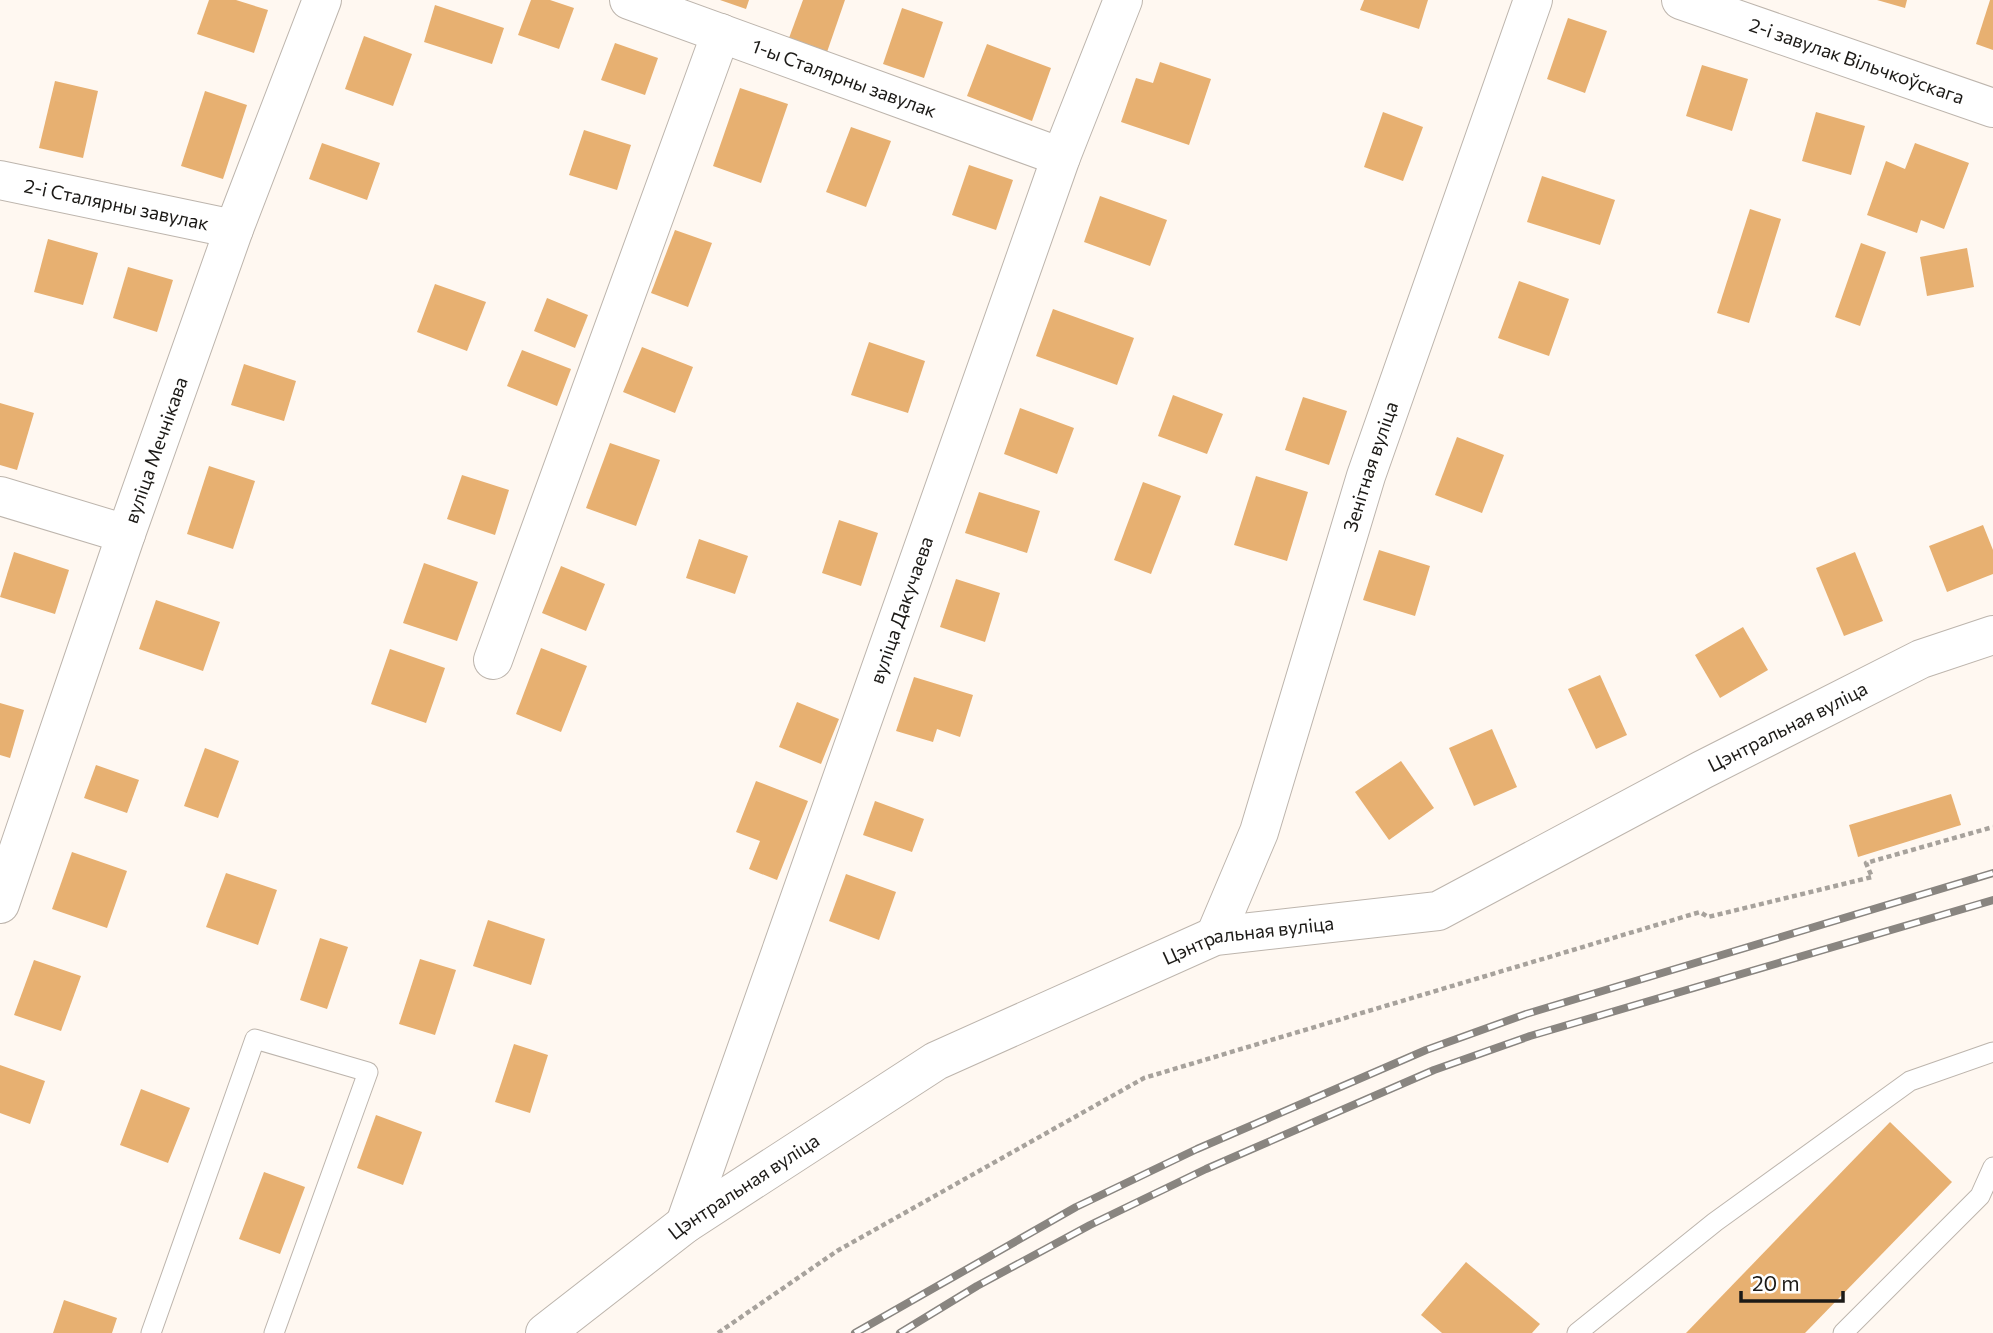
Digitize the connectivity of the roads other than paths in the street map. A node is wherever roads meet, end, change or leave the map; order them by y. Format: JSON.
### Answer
{"nodes":[{"id":1,"x":322,"y":0,"type":"edge"},
{"id":2,"x":629,"y":0,"type":"edge"},
{"id":3,"x":1123,"y":0,"type":"edge"},
{"id":4,"x":1533,"y":0,"type":"edge"},
{"id":5,"x":1681,"y":0,"type":"edge"},
{"id":6,"x":721,"y":33,"type":"junction"},
{"id":7,"x":1993,"y":108,"type":"edge"},
{"id":8,"x":1061,"y":157,"type":"junction"},
{"id":9,"x":0,"y":180,"type":"edge"},
{"id":10,"x":234,"y":229,"type":"junction"},
{"id":11,"x":0,"y":496,"type":"edge"},
{"id":12,"x":126,"y":534,"type":"junction"},
{"id":13,"x":1993,"y":635,"type":"edge"},
{"id":14,"x":493,"y":660,"type":"dead end"},
{"id":15,"x":0,"y":904,"type":"edge"},
{"id":16,"x":1215,"y":936,"type":"junction"},
{"id":17,"x":1993,"y":1052,"type":"edge"},
{"id":18,"x":1993,"y":1167,"type":"edge"},
{"id":19,"x":685,"y":1224,"type":"junction"},
{"id":20,"x":151,"y":1333,"type":"edge"},
{"id":21,"x":274,"y":1333,"type":"edge"},
{"id":22,"x":545,"y":1333,"type":"edge"},
{"id":23,"x":1577,"y":1333,"type":"edge"},
{"id":24,"x":1843,"y":1333,"type":"edge"}],
"edges":[{"from":1,"to":10,"type":"street","name":"вуліца Мечнікава"},
{"from":2,"to":6,"type":"street","name":"1-ы Сталярны завулак"},
{"from":3,"to":8,"type":"street","name":"вуліца Дакучаева"},
{"from":4,"to":16,"type":"street","name":"Зенітная вуліца"},
{"from":5,"to":7,"type":"street","name":"2-і завулак Вільчкоўскага"},
{"from":6,"to":8,"type":"street","name":"1-ы Сталярны завулак"},
{"from":6,"to":14,"type":"street"},
{"from":8,"to":19,"type":"street","name":"вуліца Дакучаева"},
{"from":9,"to":10,"type":"street","name":"2-і Сталярны завулак"},
{"from":10,"to":12,"type":"street","name":"вуліца Мечнікава"},
{"from":11,"to":12,"type":"street"},
{"from":12,"to":15,"type":"street","name":"вуліца Мечнікава"},
{"from":13,"to":16,"type":"street","name":"Цэнтральная вуліца"},
{"from":16,"to":19,"type":"street","name":"Цэнтральная вуліца"},
{"from":17,"to":23,"type":"lane"},
{"from":18,"to":24,"type":"lane"},
{"from":19,"to":22,"type":"street","name":"Цэнтральная вуліца"},
{"from":20,"to":21,"type":"lane"}]}
